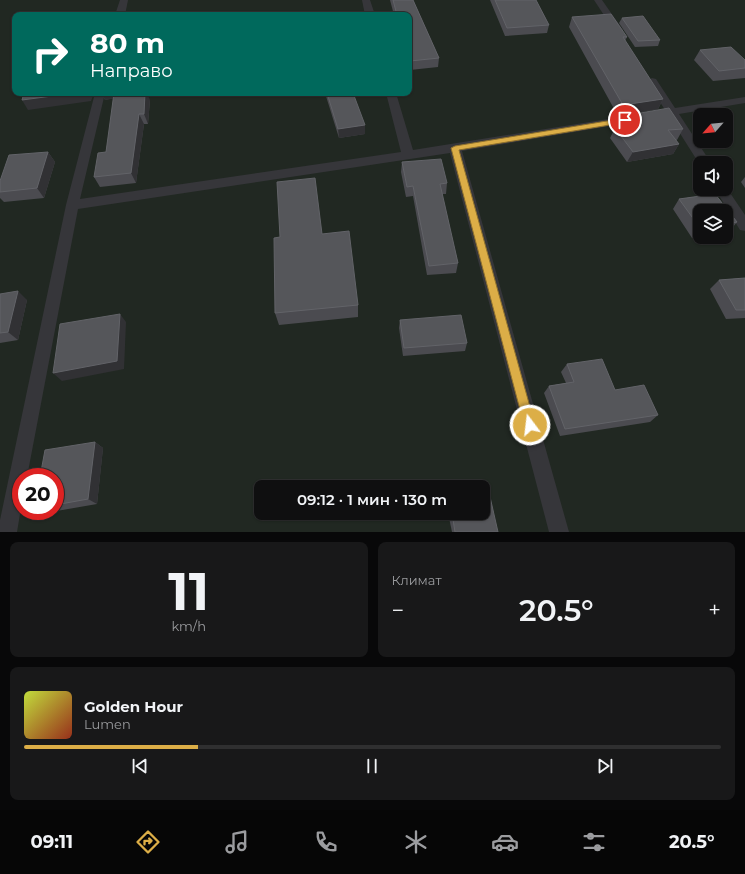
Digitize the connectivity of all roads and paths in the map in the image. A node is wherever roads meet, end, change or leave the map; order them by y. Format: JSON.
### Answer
{"nodes":[{"id":1,"x":124,"y":0,"type":"edge"},
{"id":2,"x":366,"y":0,"type":"edge"},
{"id":3,"x":598,"y":0,"type":"edge"},
{"id":4,"x":121,"y":12,"type":"edge"},
{"id":5,"x":369,"y":12,"type":"edge"},
{"id":6,"x":624,"y":40,"type":"edge"},
{"id":7,"x":646,"y":72,"type":"edge"},
{"id":8,"x":99,"y":96,"type":"edge"},
{"id":9,"x":392,"y":96,"type":"edge"},
{"id":10,"x":745,"y":100,"type":"edge"},
{"id":11,"x":672,"y":112,"type":"junction"},
{"id":12,"x":455,"y":148,"type":"junction"},
{"id":13,"x":408,"y":154,"type":"junction"},
{"id":14,"x":700,"y":156,"type":"edge"},
{"id":15,"x":726,"y":196,"type":"edge"},
{"id":16,"x":72,"y":205,"type":"junction"},
{"id":17,"x":745,"y":226,"type":"edge"},
{"id":18,"x":7,"y":532,"type":"edge"},
{"id":19,"x":559,"y":532,"type":"edge"}],
"edges":[{"from":1,"to":4,"type":"lane"},
{"from":2,"to":5,"type":"lane"},
{"from":3,"to":6,"type":"lane"},
{"from":7,"to":11,"type":"lane"},
{"from":8,"to":16,"type":"lane"},
{"from":9,"to":13,"type":"lane"},
{"from":10,"to":11,"type":"lane"},
{"from":11,"to":12,"type":"lane"},
{"from":11,"to":14,"type":"lane"},
{"from":12,"to":13,"type":"lane"},
{"from":12,"to":19,"type":"lane"},
{"from":13,"to":16,"type":"lane"},
{"from":15,"to":17,"type":"lane"},
{"from":16,"to":18,"type":"lane"}]}
